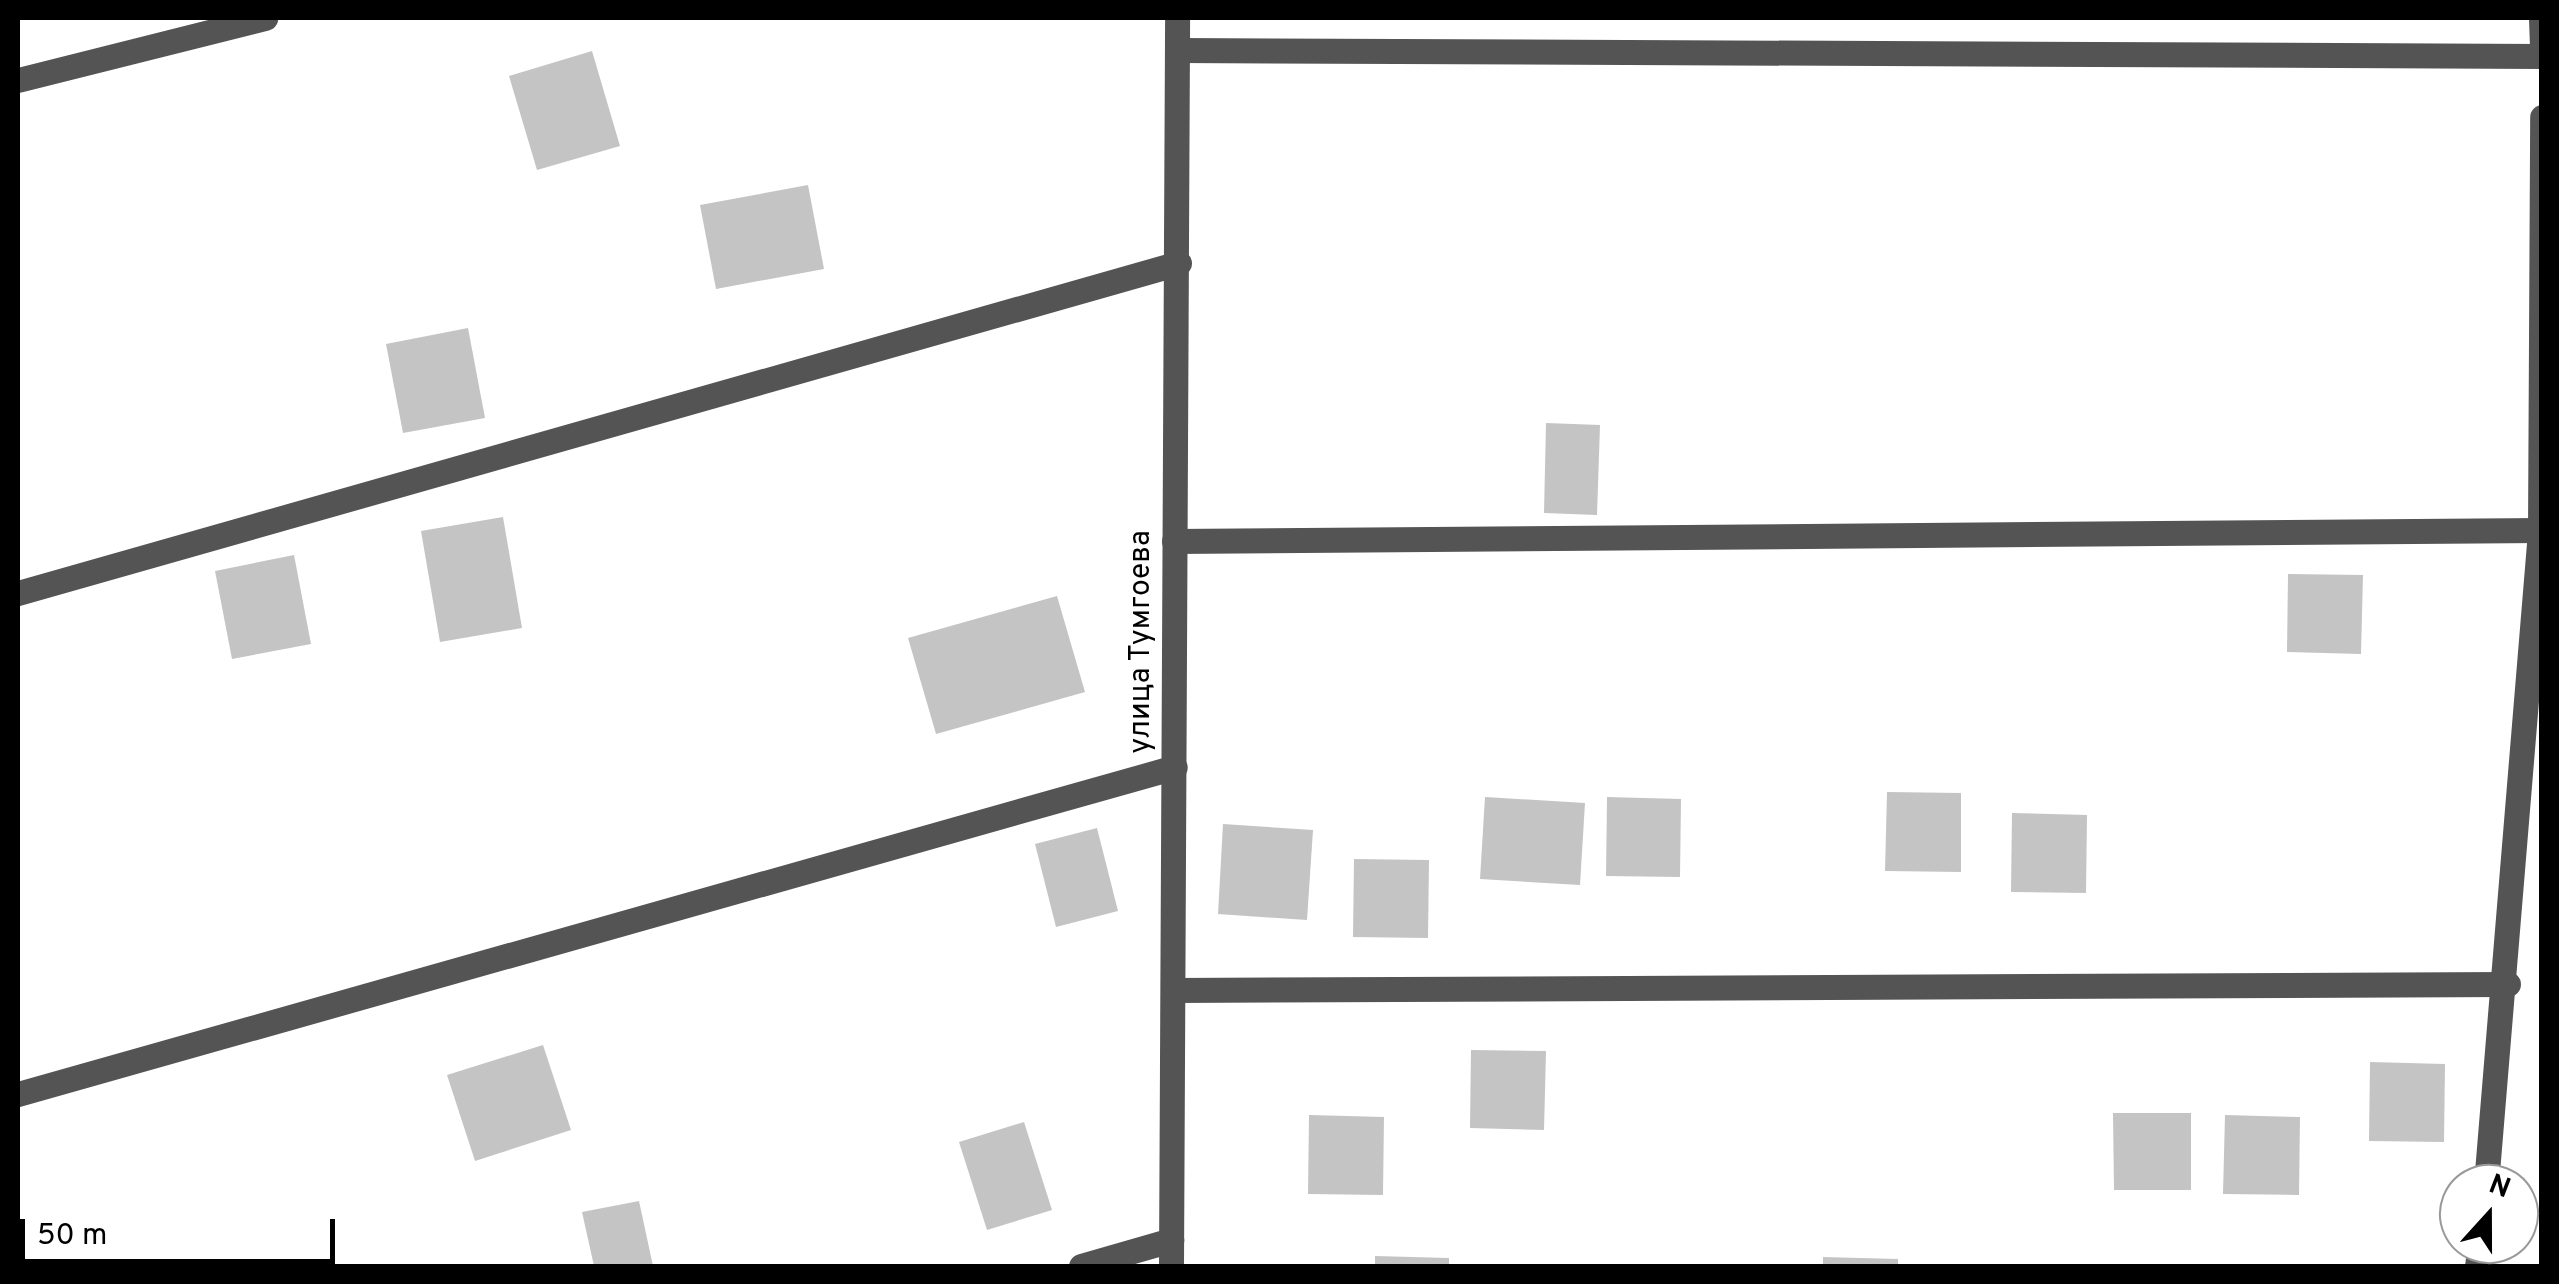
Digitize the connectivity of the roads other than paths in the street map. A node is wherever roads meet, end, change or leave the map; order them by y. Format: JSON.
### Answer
{"nodes":[{"id":1,"x":265,"y":18,"type":"edge"},
{"id":2,"x":1177,"y":18,"type":"edge"},
{"id":3,"x":2541,"y":18,"type":"edge"},
{"id":4,"x":2542,"y":47,"type":"edge"},
{"id":5,"x":1177,"y":50,"type":"junction"},
{"id":6,"x":2542,"y":56,"type":"edge"},
{"id":7,"x":18,"y":80,"type":"edge"},
{"id":8,"x":2542,"y":118,"type":"edge"},
{"id":9,"x":1179,"y":263,"type":"junction"},
{"id":10,"x":2541,"y":531,"type":"edge"},
{"id":11,"x":1174,"y":540,"type":"junction"},
{"id":12,"x":18,"y":593,"type":"edge"},
{"id":13,"x":1175,"y":767,"type":"junction"},
{"id":14,"x":2508,"y":984,"type":"junction"},
{"id":15,"x":1174,"y":990,"type":"junction"},
{"id":16,"x":18,"y":1094,"type":"edge"},
{"id":17,"x":2488,"y":1164,"type":"edge"},
{"id":18,"x":1172,"y":1240,"type":"junction"},
{"id":19,"x":1081,"y":1266,"type":"edge"},
{"id":20,"x":1171,"y":1266,"type":"edge"}],
"edges":[{"from":1,"to":7,"type":"street"},
{"from":2,"to":5,"type":"street","name":"улица Тумгоева"},
{"from":3,"to":4,"type":"street"},
{"from":5,"to":6,"type":"street"},
{"from":5,"to":9,"type":"street","name":"улица Тумгоева"},
{"from":8,"to":10,"type":"street"},
{"from":9,"to":11,"type":"street","name":"улица Тумгоева"},
{"from":9,"to":12,"type":"street"},
{"from":10,"to":11,"type":"street"},
{"from":10,"to":14,"type":"street"},
{"from":11,"to":13,"type":"street","name":"улица Тумгоева"},
{"from":13,"to":15,"type":"street","name":"улица Тумгоева"},
{"from":13,"to":16,"type":"street"},
{"from":14,"to":15,"type":"street"},
{"from":14,"to":17,"type":"street"},
{"from":15,"to":18,"type":"street","name":"улица Тумгоева"},
{"from":18,"to":19,"type":"street"},
{"from":18,"to":20,"type":"street","name":"улица Тумгоева"}]}
